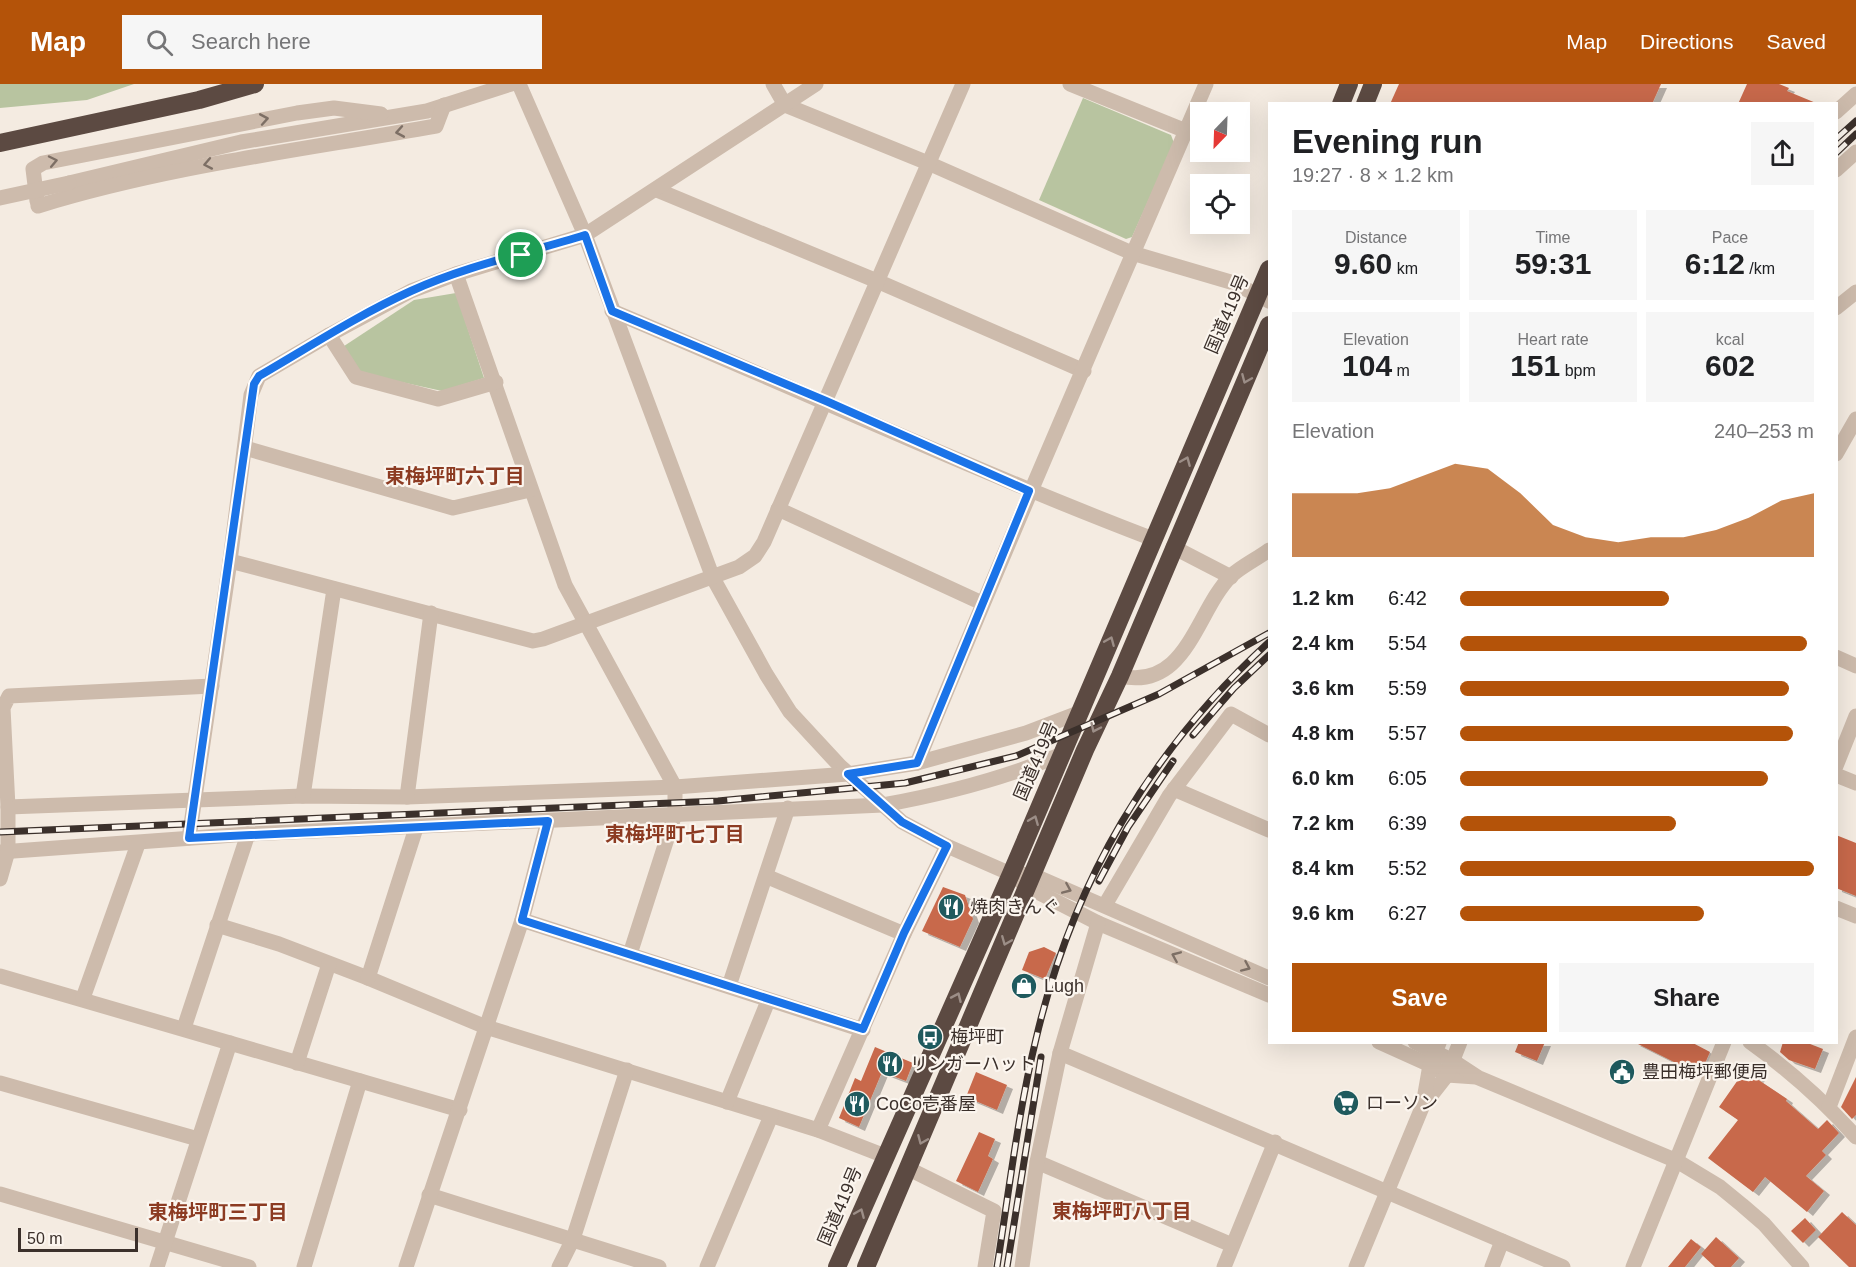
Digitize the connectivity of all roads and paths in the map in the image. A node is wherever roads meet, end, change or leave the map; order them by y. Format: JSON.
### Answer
{"nodes":[{"id":1,"x":255,"y":84,"type":"edge"},
{"id":2,"x":510,"y":84,"type":"edge"},
{"id":3,"x":519,"y":84,"type":"edge"},
{"id":4,"x":773,"y":84,"type":"edge"},
{"id":5,"x":816,"y":84,"type":"edge"},
{"id":6,"x":963,"y":84,"type":"edge"},
{"id":7,"x":1070,"y":84,"type":"edge"},
{"id":8,"x":1206,"y":84,"type":"edge"},
{"id":9,"x":1349,"y":84,"type":"edge"},
{"id":10,"x":1373,"y":84,"type":"edge"},
{"id":11,"x":1855,"y":95,"type":"edge"},
{"id":12,"x":1342,"y":102,"type":"edge"},
{"id":13,"x":1366,"y":102,"type":"edge"},
{"id":14,"x":444,"y":105,"type":"junction"},
{"id":15,"x":785,"y":105,"type":"junction"},
{"id":16,"x":1838,"y":110,"type":"edge"},
{"id":17,"x":400,"y":116,"type":"junction"},
{"id":18,"x":1186,"y":131,"type":"junction"},
{"id":19,"x":0,"y":143,"type":"edge"},
{"id":20,"x":1856,"y":152,"type":"edge"},
{"id":21,"x":928,"y":163,"type":"junction"},
{"id":22,"x":1838,"y":168,"type":"edge"},
{"id":23,"x":657,"y":190,"type":"junction"},
{"id":24,"x":0,"y":198,"type":"edge"},
{"id":25,"x":585,"y":235,"type":"junction"},
{"id":26,"x":1132,"y":253,"type":"junction"},
{"id":27,"x":456,"y":274,"type":"junction"},
{"id":28,"x":1268,"y":276,"type":"edge"},
{"id":29,"x":877,"y":281,"type":"junction"},
{"id":30,"x":1234,"y":283,"type":"junction"},
{"id":31,"x":1856,"y":292,"type":"edge"},
{"id":32,"x":1263,"y":298,"type":"edge"},
{"id":33,"x":1838,"y":306,"type":"edge"},
{"id":34,"x":612,"y":311,"type":"junction"},
{"id":35,"x":1268,"y":327,"type":"edge"},
{"id":36,"x":329,"y":335,"type":"junction"},
{"id":37,"x":1084,"y":371,"type":"junction"},
{"id":38,"x":496,"y":382,"type":"junction"},
{"id":39,"x":826,"y":401,"type":"junction"},
{"id":40,"x":1856,"y":419,"type":"edge"},
{"id":41,"x":245,"y":448,"type":"junction"},
{"id":42,"x":1838,"y":450,"type":"edge"},
{"id":43,"x":530,"y":490,"type":"junction"},
{"id":44,"x":1029,"y":491,"type":"junction"},
{"id":45,"x":778,"y":509,"type":"junction"},
{"id":46,"x":1153,"y":539,"type":"junction"},
{"id":47,"x":1173,"y":548,"type":"junction"},
{"id":48,"x":1268,"y":551,"type":"edge"},
{"id":49,"x":230,"y":561,"type":"junction"},
{"id":50,"x":1231,"y":577,"type":"junction"},
{"id":51,"x":713,"y":578,"type":"junction"},
{"id":52,"x":334,"y":589,"type":"junction"},
{"id":53,"x":982,"y":603,"type":"junction"},
{"id":54,"x":431,"y":613,"type":"junction"},
{"id":55,"x":585,"y":622,"type":"junction"},
{"id":56,"x":1838,"y":658,"type":"edge"},
{"id":57,"x":1856,"y":666,"type":"edge"},
{"id":58,"x":1120,"y":676,"type":"junction"},
{"id":59,"x":212,"y":686,"type":"junction"},
{"id":60,"x":1081,"y":712,"type":"junction"},
{"id":61,"x":1856,"y":716,"type":"edge"},
{"id":62,"x":1268,"y":734,"type":"edge"},
{"id":63,"x":1060,"y":755,"type":"junction"},
{"id":64,"x":1838,"y":761,"type":"edge"},
{"id":65,"x":917,"y":763,"type":"junction"},
{"id":66,"x":848,"y":774,"type":"junction"},
{"id":67,"x":1838,"y":776,"type":"edge"},
{"id":68,"x":1856,"y":783,"type":"edge"},
{"id":69,"x":675,"y":787,"type":"junction"},
{"id":70,"x":1174,"y":789,"type":"junction"},
{"id":71,"x":303,"y":796,"type":"junction"},
{"id":72,"x":407,"y":796,"type":"junction"},
{"id":73,"x":196,"y":801,"type":"junction"},
{"id":74,"x":883,"y":806,"type":"junction"},
{"id":75,"x":8,"y":807,"type":"junction"},
{"id":76,"x":788,"y":808,"type":"junction"},
{"id":77,"x":675,"y":814,"type":"junction"},
{"id":78,"x":548,"y":821,"type":"junction"},
{"id":79,"x":416,"y":828,"type":"junction"},
{"id":80,"x":1268,"y":830,"type":"edge"},
{"id":81,"x":248,"y":834,"type":"junction"},
{"id":82,"x":189,"y":838,"type":"junction"},
{"id":83,"x":138,"y":844,"type":"junction"},
{"id":84,"x":947,"y":846,"type":"junction"},
{"id":85,"x":4,"y":851,"type":"edge"},
{"id":86,"x":1011,"y":874,"type":"junction"},
{"id":87,"x":768,"y":877,"type":"junction"},
{"id":88,"x":0,"y":879,"type":"edge"},
{"id":89,"x":1030,"y":881,"type":"junction"},
{"id":90,"x":1106,"y":905,"type":"junction"},
{"id":91,"x":1838,"y":909,"type":"edge"},
{"id":92,"x":1856,"y":916,"type":"edge"},
{"id":93,"x":522,"y":920,"type":"junction"},
{"id":94,"x":1098,"y":923,"type":"junction"},
{"id":95,"x":217,"y":925,"type":"junction"},
{"id":96,"x":904,"y":933,"type":"junction"},
{"id":97,"x":630,"y":954,"type":"junction"},
{"id":98,"x":329,"y":963,"type":"junction"},
{"id":99,"x":0,"y":976,"type":"edge"},
{"id":100,"x":368,"y":978,"type":"junction"},
{"id":101,"x":1268,"y":978,"type":"edge"},
{"id":102,"x":729,"y":986,"type":"junction"},
{"id":103,"x":1268,"y":995,"type":"edge"},
{"id":104,"x":82,"y":998,"type":"junction"},
{"id":105,"x":768,"y":1001,"type":"junction"},
{"id":106,"x":486,"y":1027,"type":"junction"},
{"id":107,"x":184,"y":1028,"type":"junction"},
{"id":108,"x":863,"y":1029,"type":"junction"},
{"id":109,"x":1856,"y":1037,"type":"edge"},
{"id":110,"x":230,"y":1043,"type":"junction"},
{"id":111,"x":1389,"y":1044,"type":"edge"},
{"id":112,"x":1419,"y":1044,"type":"edge"},
{"id":113,"x":1459,"y":1044,"type":"edge"},
{"id":114,"x":1723,"y":1044,"type":"edge"},
{"id":115,"x":1753,"y":1044,"type":"edge"},
{"id":116,"x":1060,"y":1053,"type":"junction"},
{"id":117,"x":1435,"y":1053,"type":"edge"},
{"id":118,"x":1453,"y":1061,"type":"junction"},
{"id":119,"x":297,"y":1063,"type":"junction"},
{"id":120,"x":627,"y":1070,"type":"junction"},
{"id":121,"x":1447,"y":1075,"type":"junction"},
{"id":122,"x":1479,"y":1078,"type":"junction"},
{"id":123,"x":360,"y":1081,"type":"junction"},
{"id":124,"x":0,"y":1083,"type":"edge"},
{"id":125,"x":727,"y":1102,"type":"junction"},
{"id":126,"x":1423,"y":1105,"type":"junction"},
{"id":127,"x":1829,"y":1107,"type":"junction"},
{"id":128,"x":460,"y":1110,"type":"junction"},
{"id":129,"x":771,"y":1116,"type":"junction"},
{"id":130,"x":818,"y":1130,"type":"junction"},
{"id":131,"x":1856,"y":1137,"type":"edge"},
{"id":132,"x":198,"y":1139,"type":"junction"},
{"id":133,"x":1275,"y":1142,"type":"junction"},
{"id":134,"x":885,"y":1156,"type":"junction"},
{"id":135,"x":1677,"y":1161,"type":"junction"},
{"id":136,"x":1037,"y":1162,"type":"junction"},
{"id":137,"x":909,"y":1169,"type":"junction"},
{"id":138,"x":1386,"y":1193,"type":"junction"},
{"id":139,"x":0,"y":1194,"type":"edge"},
{"id":140,"x":429,"y":1196,"type":"junction"},
{"id":141,"x":573,"y":1239,"type":"junction"},
{"id":142,"x":166,"y":1241,"type":"junction"},
{"id":143,"x":1502,"y":1241,"type":"junction"},
{"id":144,"x":1232,"y":1245,"type":"junction"},
{"id":145,"x":157,"y":1267,"type":"edge"},
{"id":146,"x":249,"y":1267,"type":"edge"},
{"id":147,"x":304,"y":1267,"type":"edge"},
{"id":148,"x":406,"y":1267,"type":"edge"},
{"id":149,"x":559,"y":1267,"type":"edge"},
{"id":150,"x":659,"y":1267,"type":"edge"},
{"id":151,"x":707,"y":1267,"type":"edge"},
{"id":152,"x":837,"y":1267,"type":"edge"},
{"id":153,"x":866,"y":1267,"type":"edge"},
{"id":154,"x":985,"y":1267,"type":"edge"},
{"id":155,"x":1022,"y":1267,"type":"edge"},
{"id":156,"x":1224,"y":1267,"type":"edge"},
{"id":157,"x":1356,"y":1267,"type":"edge"},
{"id":158,"x":1492,"y":1267,"type":"edge"},
{"id":159,"x":1563,"y":1267,"type":"edge"},
{"id":160,"x":1633,"y":1267,"type":"edge"},
{"id":161,"x":1802,"y":1267,"type":"edge"}],
"edges":[{"from":1,"to":19,"type":"highway"},
{"from":2,"to":14,"type":"street"},
{"from":3,"to":25,"type":"street"},
{"from":4,"to":15,"type":"street"},
{"from":5,"to":15,"type":"street"},
{"from":6,"to":21,"type":"street"},
{"from":7,"to":18,"type":"street"},
{"from":8,"to":18,"type":"street"},
{"from":9,"to":12,"type":"highway"},
{"from":10,"to":13,"type":"highway"},
{"from":11,"to":16,"type":"street"},
{"from":14,"to":17,"type":"street"},
{"from":14,"to":17,"type":"street","one_way":true},
{"from":15,"to":21,"type":"street"},
{"from":15,"to":23,"type":"street"},
{"from":17,"to":24,"type":"street","bridge":true},
{"from":18,"to":26,"type":"street"},
{"from":20,"to":22,"type":"street"},
{"from":21,"to":26,"type":"street"},
{"from":21,"to":29,"type":"street"},
{"from":23,"to":25,"type":"street"},
{"from":23,"to":29,"type":"street"},
{"from":25,"to":27,"type":"street"},
{"from":25,"to":34,"type":"street"},
{"from":26,"to":30,"type":"street"},
{"from":26,"to":37,"type":"street"},
{"from":27,"to":36,"type":"street"},
{"from":27,"to":38,"type":"street"},
{"from":28,"to":30,"type":"street"},
{"from":28,"to":32,"type":"highway","name":"国道419号"},
{"from":29,"to":37,"type":"street"},
{"from":29,"to":39,"type":"street"},
{"from":30,"to":32,"type":"street"},
{"from":31,"to":33,"type":"street"},
{"from":46,"to":32,"type":"highway","name":"国道419号","one_way":true},
{"from":34,"to":39,"type":"street"},
{"from":34,"to":51,"type":"street"},
{"from":35,"to":47,"type":"highway","one_way":true},
{"from":36,"to":38,"type":"street"},
{"from":36,"to":41,"type":"street"},
{"from":37,"to":44,"type":"street"},
{"from":38,"to":43,"type":"street"},
{"from":39,"to":44,"type":"street"},
{"from":39,"to":45,"type":"street"},
{"from":40,"to":42,"type":"street"},
{"from":41,"to":43,"type":"street"},
{"from":41,"to":49,"type":"street"},
{"from":43,"to":55,"type":"street"},
{"from":44,"to":46,"type":"street"},
{"from":44,"to":53,"type":"street"},
{"from":45,"to":51,"type":"street"},
{"from":45,"to":53,"type":"street"},
{"from":60,"to":46,"type":"highway","name":"国道419号","one_way":true},
{"from":47,"to":50,"type":"street"},
{"from":47,"to":58,"type":"highway"},
{"from":48,"to":50,"type":"street"},
{"from":49,"to":52,"type":"street"},
{"from":49,"to":59,"type":"street"},
{"from":50,"to":58,"type":"street"},
{"from":51,"to":55,"type":"street"},
{"from":51,"to":66,"type":"street"},
{"from":52,"to":54,"type":"street"},
{"from":52,"to":71,"type":"street"},
{"from":53,"to":65,"type":"street"},
{"from":54,"to":55,"type":"street"},
{"from":54,"to":72,"type":"street"},
{"from":55,"to":69,"type":"street"},
{"from":56,"to":57,"type":"street"},
{"from":58,"to":89,"type":"highway","one_way":true},
{"from":59,"to":73,"type":"street"},
{"from":59,"to":75,"type":"street"},
{"from":60,"to":63,"type":"highway","name":"国道419号"},
{"from":60,"to":65,"type":"street"},
{"from":61,"to":64,"type":"street"},
{"from":62,"to":70,"type":"street"},
{"from":63,"to":74,"type":"street"},
{"from":86,"to":63,"type":"highway","name":"国道419号","one_way":true},
{"from":65,"to":66,"type":"street"},
{"from":66,"to":69,"type":"street"},
{"from":66,"to":74,"type":"street"},
{"from":67,"to":68,"type":"street"},
{"from":69,"to":72,"type":"street"},
{"from":69,"to":77,"type":"street"},
{"from":70,"to":80,"type":"street"},
{"from":70,"to":90,"type":"street"},
{"from":71,"to":72,"type":"street"},
{"from":71,"to":73,"type":"street"},
{"from":73,"to":75,"type":"street"},
{"from":73,"to":82,"type":"street"},
{"from":74,"to":76,"type":"street"},
{"from":74,"to":84,"type":"street"},
{"from":75,"to":85,"type":"street"},
{"from":76,"to":77,"type":"street"},
{"from":76,"to":87,"type":"street"},
{"from":77,"to":78,"type":"street"},
{"from":77,"to":97,"type":"street"},
{"from":78,"to":79,"type":"street"},
{"from":78,"to":93,"type":"street"},
{"from":79,"to":81,"type":"street"},
{"from":79,"to":100,"type":"street"},
{"from":81,"to":82,"type":"street"},
{"from":81,"to":95,"type":"street"},
{"from":82,"to":83,"type":"street"},
{"from":83,"to":85,"type":"street"},
{"from":83,"to":104,"type":"street"},
{"from":84,"to":86,"type":"street"},
{"from":84,"to":96,"type":"street"},
{"from":85,"to":88,"type":"street"},
{"from":86,"to":89,"type":"street"},
{"from":134,"to":86,"type":"highway","name":"国道419号","one_way":true},
{"from":87,"to":96,"type":"street"},
{"from":87,"to":102,"type":"street"},
{"from":89,"to":90,"type":"street","one_way":true},
{"from":89,"to":94,"type":"street"},
{"from":89,"to":137,"type":"highway","one_way":true},
{"from":90,"to":101,"type":"street","one_way":true},
{"from":91,"to":92,"type":"street"},
{"from":93,"to":97,"type":"street"},
{"from":93,"to":106,"type":"street"},
{"from":103,"to":94,"type":"street","one_way":true},
{"from":94,"to":116,"type":"street"},
{"from":95,"to":98,"type":"street"},
{"from":95,"to":107,"type":"street"},
{"from":96,"to":108,"type":"street"},
{"from":97,"to":102,"type":"street"},
{"from":98,"to":100,"type":"street"},
{"from":98,"to":119,"type":"street"},
{"from":99,"to":104,"type":"street"},
{"from":100,"to":106,"type":"street"},
{"from":102,"to":105,"type":"street"},
{"from":104,"to":107,"type":"street"},
{"from":105,"to":108,"type":"street"},
{"from":105,"to":125,"type":"street"},
{"from":106,"to":120,"type":"street"},
{"from":106,"to":128,"type":"street"},
{"from":107,"to":110,"type":"street"},
{"from":108,"to":130,"type":"street"},
{"from":109,"to":127,"type":"street"},
{"from":110,"to":119,"type":"street"},
{"from":110,"to":132,"type":"street"},
{"from":111,"to":117,"type":"street"},
{"from":112,"to":117,"type":"street"},
{"from":113,"to":118,"type":"street"},
{"from":114,"to":135,"type":"street"},
{"from":115,"to":127,"type":"street"},
{"from":116,"to":133,"type":"street"},
{"from":116,"to":136,"type":"street"},
{"from":117,"to":118,"type":"street"},
{"from":117,"to":121,"type":"street"},
{"from":117,"to":126,"type":"street"},
{"from":118,"to":121,"type":"street"},
{"from":118,"to":122,"type":"street"},
{"from":119,"to":123,"type":"street"},
{"from":120,"to":125,"type":"street"},
{"from":120,"to":141,"type":"street"},
{"from":121,"to":122,"type":"street"},
{"from":121,"to":126,"type":"street"},
{"from":122,"to":135,"type":"street"},
{"from":123,"to":128,"type":"street"},
{"from":123,"to":147,"type":"street"},
{"from":124,"to":132,"type":"street"},
{"from":125,"to":129,"type":"street"},
{"from":126,"to":138,"type":"street"},
{"from":127,"to":131,"type":"street"},
{"from":128,"to":140,"type":"street"},
{"from":129,"to":130,"type":"street"},
{"from":129,"to":151,"type":"street"},
{"from":130,"to":134,"type":"street"},
{"from":132,"to":142,"type":"street"},
{"from":133,"to":138,"type":"street"},
{"from":133,"to":144,"type":"street"},
{"from":152,"to":134,"type":"highway","name":"国道419号","one_way":true},
{"from":135,"to":160,"type":"street"},
{"from":135,"to":161,"type":"street"},
{"from":136,"to":144,"type":"street"},
{"from":136,"to":155,"type":"street"},
{"from":137,"to":153,"type":"highway"},
{"from":137,"to":154,"type":"street"},
{"from":138,"to":143,"type":"street"},
{"from":138,"to":157,"type":"street"},
{"from":139,"to":142,"type":"street"},
{"from":140,"to":141,"type":"street"},
{"from":140,"to":148,"type":"street"},
{"from":141,"to":149,"type":"street"},
{"from":141,"to":150,"type":"street"},
{"from":142,"to":145,"type":"street"},
{"from":142,"to":146,"type":"street"},
{"from":143,"to":158,"type":"street"},
{"from":143,"to":159,"type":"street"},
{"from":144,"to":156,"type":"street"}]}
